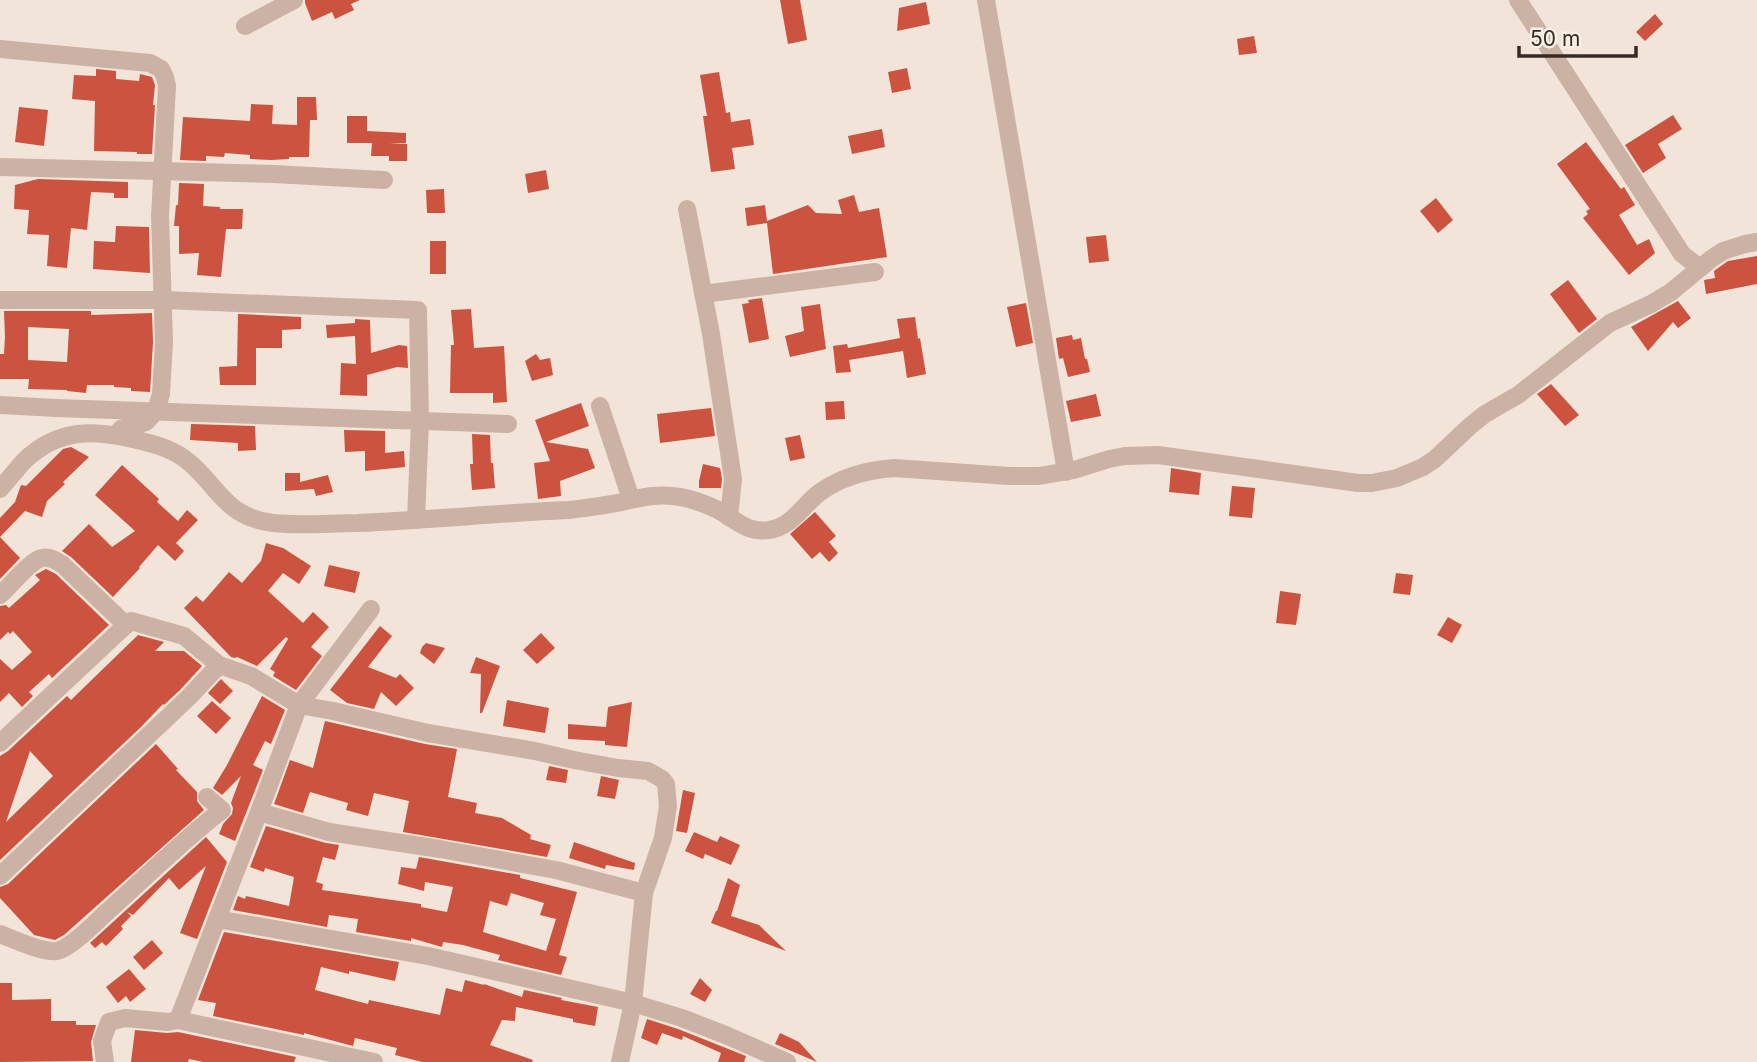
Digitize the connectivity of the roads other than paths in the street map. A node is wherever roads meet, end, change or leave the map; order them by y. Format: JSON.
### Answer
{"nodes":[{"id":1,"x":294,"y":0,"type":"edge"},
{"id":2,"x":986,"y":0,"type":"edge"},
{"id":3,"x":1518,"y":0,"type":"edge"},
{"id":4,"x":245,"y":26,"type":"dead end"},
{"id":5,"x":0,"y":49,"type":"edge"},
{"id":6,"x":0,"y":167,"type":"edge"},
{"id":7,"x":163,"y":172,"type":"junction"},
{"id":8,"x":383,"y":180,"type":"dead end"},
{"id":9,"x":687,"y":209,"type":"dead end"},
{"id":10,"x":1757,"y":242,"type":"edge"},
{"id":11,"x":1700,"y":268,"type":"junction"},
{"id":12,"x":875,"y":272,"type":"dead end"},
{"id":13,"x":703,"y":293,"type":"junction"},
{"id":14,"x":0,"y":300,"type":"edge"},
{"id":15,"x":163,"y":300,"type":"junction"},
{"id":16,"x":0,"y":405,"type":"edge"},
{"id":17,"x":600,"y":406,"type":"dead end"},
{"id":18,"x":156,"y":411,"type":"junction"},
{"id":19,"x":420,"y":421,"type":"junction"},
{"id":20,"x":508,"y":424,"type":"dead end"},
{"id":21,"x":116,"y":434,"type":"junction"},
{"id":22,"x":1066,"y":472,"type":"junction"},
{"id":23,"x":0,"y":489,"type":"edge"},
{"id":24,"x":631,"y":499,"type":"junction"},
{"id":25,"x":729,"y":517,"type":"junction"},
{"id":26,"x":416,"y":520,"type":"junction"},
{"id":27,"x":0,"y":595,"type":"edge"},
{"id":28,"x":371,"y":608,"type":"dead end"},
{"id":29,"x":126,"y":625,"type":"junction"},
{"id":30,"x":219,"y":665,"type":"junction"},
{"id":31,"x":299,"y":705,"type":"junction"},
{"id":32,"x":0,"y":743,"type":"edge"},
{"id":33,"x":207,"y":797,"type":"dead end"},
{"id":34,"x":259,"y":812,"type":"junction"},
{"id":35,"x":0,"y":876,"type":"edge"},
{"id":36,"x":644,"y":893,"type":"junction"},
{"id":37,"x":217,"y":919,"type":"junction"},
{"id":38,"x":0,"y":934,"type":"edge"},
{"id":39,"x":634,"y":1003,"type":"junction"},
{"id":40,"x":177,"y":1020,"type":"junction"},
{"id":41,"x":105,"y":1062,"type":"edge"},
{"id":42,"x":374,"y":1062,"type":"edge"},
{"id":43,"x":620,"y":1062,"type":"edge"},
{"id":44,"x":787,"y":1062,"type":"edge"}],
"edges":[{"from":1,"to":4,"type":"street"},
{"from":2,"to":22,"type":"street"},
{"from":3,"to":11,"type":"street"},
{"from":5,"to":7,"type":"street"},
{"from":6,"to":7,"type":"street"},
{"from":7,"to":8,"type":"street"},
{"from":7,"to":15,"type":"street"},
{"from":9,"to":13,"type":"street"},
{"from":10,"to":11,"type":"street"},
{"from":11,"to":22,"type":"street"},
{"from":12,"to":13,"type":"street"},
{"from":13,"to":25,"type":"street"},
{"from":14,"to":15,"type":"street"},
{"from":15,"to":18,"type":"street"},
{"from":15,"to":19,"type":"street"},
{"from":16,"to":18,"type":"street"},
{"from":17,"to":24,"type":"street"},
{"from":18,"to":19,"type":"street"},
{"from":18,"to":21,"type":"street"},
{"from":19,"to":20,"type":"street"},
{"from":19,"to":26,"type":"street"},
{"from":21,"to":23,"type":"street"},
{"from":21,"to":26,"type":"street"},
{"from":22,"to":25,"type":"street"},
{"from":24,"to":25,"type":"street"},
{"from":24,"to":26,"type":"street"},
{"from":27,"to":29,"type":"street"},
{"from":28,"to":31,"type":"street"},
{"from":29,"to":30,"type":"street"},
{"from":29,"to":32,"type":"street"},
{"from":30,"to":31,"type":"street"},
{"from":30,"to":35,"type":"street"},
{"from":31,"to":34,"type":"street"},
{"from":31,"to":36,"type":"street"},
{"from":33,"to":38,"type":"street"},
{"from":34,"to":36,"type":"street"},
{"from":34,"to":37,"type":"street"},
{"from":36,"to":39,"type":"street"},
{"from":37,"to":39,"type":"street"},
{"from":37,"to":40,"type":"street"},
{"from":39,"to":43,"type":"street"},
{"from":39,"to":44,"type":"street"},
{"from":40,"to":41,"type":"street"},
{"from":40,"to":42,"type":"street"}]}
